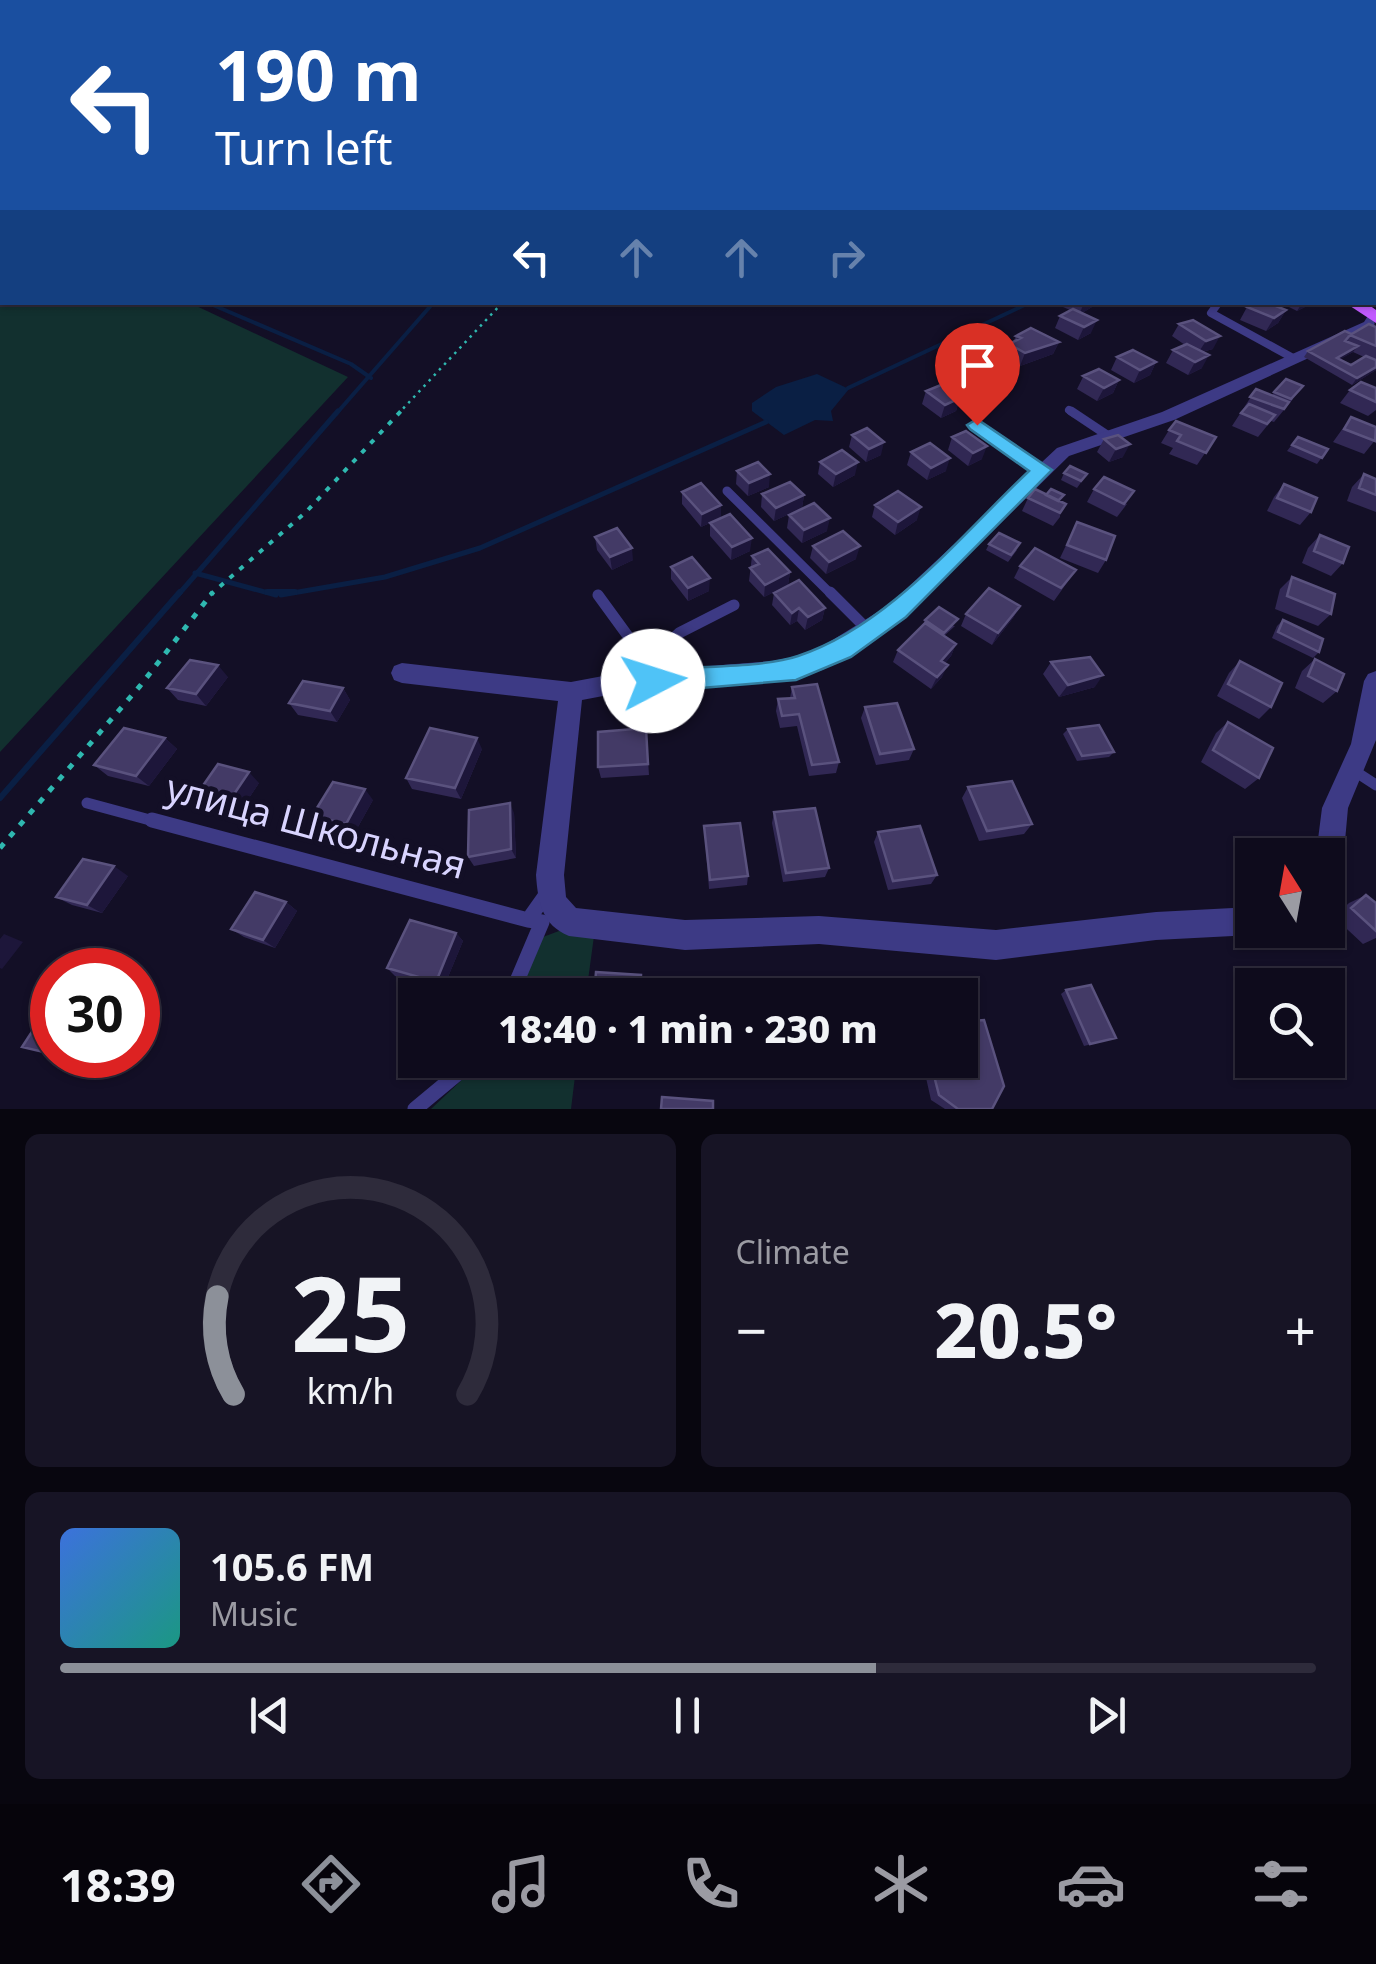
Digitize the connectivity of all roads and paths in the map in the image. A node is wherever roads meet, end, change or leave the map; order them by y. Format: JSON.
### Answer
{"nodes":[{"id":1,"x":500,"y":305,"type":"edge"},
{"id":2,"x":1217,"y":305,"type":"edge"},
{"id":3,"x":1375,"y":316,"type":"edge"},
{"id":4,"x":1292,"y":358,"type":"junction"},
{"id":5,"x":1069,"y":410,"type":"dead end"},
{"id":6,"x":977,"y":425,"type":"dead end"},
{"id":7,"x":1108,"y":435,"type":"junction"},
{"id":8,"x":1042,"y":470,"type":"junction"},
{"id":9,"x":726,"y":491,"type":"dead end"},
{"id":10,"x":598,"y":595,"type":"dead end"},
{"id":11,"x":734,"y":605,"type":"dead end"},
{"id":12,"x":870,"y":632,"type":"junction"},
{"id":13,"x":651,"y":672,"type":"junction"},
{"id":14,"x":402,"y":674,"type":"dead end"},
{"id":15,"x":1376,"y":681,"type":"edge"},
{"id":16,"x":571,"y":692,"type":"junction"},
{"id":17,"x":1353,"y":770,"type":"junction"},
{"id":18,"x":1376,"y":785,"type":"edge"},
{"id":19,"x":87,"y":802,"type":"dead end"},
{"id":20,"x":1332,"y":838,"type":"edge"},
{"id":21,"x":0,"y":848,"type":"edge"},
{"id":22,"x":550,"y":876,"type":"junction"},
{"id":23,"x":528,"y":920,"type":"junction"},
{"id":24,"x":1235,"y":922,"type":"edge"},
{"id":25,"x":517,"y":978,"type":"edge"},
{"id":26,"x":452,"y":1078,"type":"edge"},
{"id":27,"x":415,"y":1109,"type":"edge"}],
"edges":[{"from":1,"to":21,"type":"path"},
{"from":2,"to":4,"type":"lane"},
{"from":3,"to":4,"type":"street"},
{"from":4,"to":7,"type":"street"},
{"from":5,"to":7,"type":"lane"},
{"from":6,"to":8,"type":"lane"},
{"from":7,"to":8,"type":"street"},
{"from":8,"to":12,"type":"street"},
{"from":9,"to":12,"type":"lane"},
{"from":10,"to":13,"type":"lane"},
{"from":11,"to":13,"type":"lane"},
{"from":12,"to":13,"type":"street"},
{"from":13,"to":16,"type":"street"},
{"from":14,"to":16,"type":"street"},
{"from":15,"to":17,"type":"street"},
{"from":16,"to":22,"type":"street"},
{"from":17,"to":18,"type":"lane"},
{"from":17,"to":20,"type":"street"},
{"from":19,"to":23,"type":"lane","name":"улица Школьная"},
{"from":22,"to":23,"type":"lane"},
{"from":22,"to":24,"type":"street"},
{"from":23,"to":25,"type":"lane"},
{"from":26,"to":27,"type":"lane"}]}
